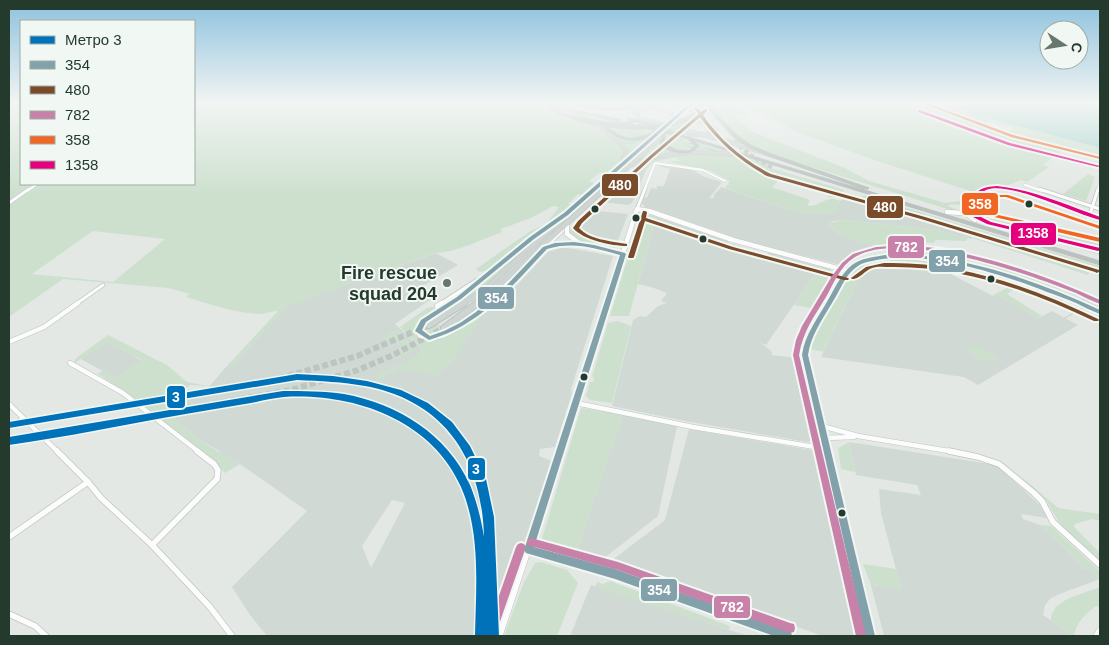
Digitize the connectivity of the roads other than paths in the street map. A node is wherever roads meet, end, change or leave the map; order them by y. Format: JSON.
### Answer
{"nodes":[{"id":1,"x":605,"y":133,"type":"edge"},
{"id":2,"x":613,"y":133,"type":"edge"},
{"id":3,"x":657,"y":133,"type":"joint"},
{"id":4,"x":678,"y":133,"type":"edge"},
{"id":5,"x":691,"y":133,"type":"edge"},
{"id":6,"x":714,"y":133,"type":"edge"},
{"id":7,"x":727,"y":133,"type":"edge"},
{"id":8,"x":732,"y":133,"type":"edge"},
{"id":9,"x":1004,"y":133,"type":"edge"},
{"id":10,"x":664,"y":134,"type":"joint"},
{"id":11,"x":684,"y":135,"type":"junction"},
{"id":12,"x":733,"y":142,"type":"junction"},
{"id":13,"x":767,"y":154,"type":"junction"},
{"id":14,"x":754,"y":158,"type":"junction"},
{"id":15,"x":1100,"y":158,"type":"edge"},
{"id":16,"x":620,"y":166,"type":"junction"},
{"id":17,"x":772,"y":167,"type":"tunnel mouth"},
{"id":18,"x":624,"y":171,"type":"junction"},
{"id":19,"x":725,"y":181,"type":"dead end"},
{"id":20,"x":1100,"y":183,"type":"edge"},
{"id":21,"x":36,"y":185,"type":"edge"},
{"id":22,"x":1025,"y":185,"type":"dead end"},
{"id":23,"x":869,"y":189,"type":"junction"},
{"id":24,"x":9,"y":203,"type":"edge"},
{"id":25,"x":1093,"y":206,"type":"junction"},
{"id":26,"x":637,"y":209,"type":"junction"},
{"id":27,"x":1100,"y":209,"type":"edge"},
{"id":28,"x":925,"y":210,"type":"junction"},
{"id":29,"x":947,"y":212,"type":"junction"},
{"id":30,"x":970,"y":213,"type":"junction"},
{"id":31,"x":985,"y":213,"type":"junction"},
{"id":32,"x":566,"y":214,"type":"junction"},
{"id":33,"x":573,"y":216,"type":"junction"},
{"id":34,"x":975,"y":220,"type":"junction"},
{"id":35,"x":1087,"y":224,"type":"junction"},
{"id":36,"x":567,"y":225,"type":"junction"},
{"id":37,"x":1100,"y":228,"type":"edge"},
{"id":38,"x":1100,"y":240,"type":"edge"},
{"id":39,"x":586,"y":245,"type":"junction"},
{"id":40,"x":545,"y":248,"type":"junction"},
{"id":41,"x":518,"y":250,"type":"junction"},
{"id":42,"x":622,"y":254,"type":"junction"},
{"id":43,"x":1100,"y":258,"type":"edge"},
{"id":44,"x":1100,"y":263,"type":"edge"},
{"id":45,"x":848,"y":272,"type":"junction"},
{"id":46,"x":103,"y":285,"type":"dead end"},
{"id":47,"x":437,"y":306,"type":"dead end"},
{"id":48,"x":1100,"y":312,"type":"edge"},
{"id":49,"x":429,"y":325,"type":"tunnel mouth"},
{"id":50,"x":444,"y":328,"type":"tunnel mouth"},
{"id":51,"x":9,"y":342,"type":"edge"},
{"id":52,"x":70,"y":363,"type":"dead end"},
{"id":53,"x":576,"y":403,"type":"junction"},
{"id":54,"x":9,"y":404,"type":"edge"},
{"id":55,"x":23,"y":419,"type":"junction"},
{"id":56,"x":822,"y":426,"type":"junction"},
{"id":57,"x":9,"y":427,"type":"edge"},
{"id":58,"x":858,"y":436,"type":"junction"},
{"id":59,"x":824,"y":438,"type":"junction"},
{"id":60,"x":827,"y":449,"type":"junction"},
{"id":61,"x":88,"y":482,"type":"junction"},
{"id":62,"x":9,"y":537,"type":"edge"},
{"id":63,"x":152,"y":545,"type":"junction"},
{"id":64,"x":529,"y":550,"type":"junction"},
{"id":65,"x":1100,"y":565,"type":"edge"},
{"id":66,"x":9,"y":614,"type":"edge"},
{"id":67,"x":1100,"y":631,"type":"edge"},
{"id":68,"x":46,"y":636,"type":"edge"},
{"id":69,"x":232,"y":636,"type":"edge"},
{"id":70,"x":499,"y":636,"type":"edge"},
{"id":71,"x":786,"y":636,"type":"edge"},
{"id":72,"x":870,"y":636,"type":"edge"},
{"id":73,"x":1097,"y":636,"type":"edge"}],
"edges":[{"from":1,"to":16,"type":"main road"},
{"from":2,"to":3,"type":"highway"},
{"from":3,"to":16,"type":"main road"},
{"from":4,"to":11,"type":"highway","bridge":true},
{"from":5,"to":12,"type":"main road","bridge":true},
{"from":6,"to":11,"type":"main road"},
{"from":7,"to":12,"type":"highway"},
{"from":8,"to":13,"type":"highway"},
{"from":9,"to":15,"type":"street"},
{"from":10,"to":11,"type":"highway"},
{"from":10,"to":18,"type":"main road"},
{"from":11,"to":14,"type":"highway"},
{"from":11,"to":23,"type":"highway"},
{"from":12,"to":13,"type":"main road"},
{"from":13,"to":23,"type":"highway"},
{"from":14,"to":18,"type":"main road"},
{"from":14,"to":28,"type":"highway"},
{"from":16,"to":32,"type":"main road"},
{"from":17,"to":28,"type":"highway"},
{"from":18,"to":33,"type":"main road"},
{"from":19,"to":26,"type":"street"},
{"from":20,"to":25,"type":"street"},
{"from":21,"to":24,"type":"street"},
{"from":22,"to":25,"type":"street"},
{"from":23,"to":29,"type":"highway"},
{"from":25,"to":27,"type":"street"},
{"from":25,"to":35,"type":"street"},
{"from":26,"to":42,"type":"street"},
{"from":26,"to":45,"type":"street"},
{"from":28,"to":44,"type":"highway"},
{"from":29,"to":30,"type":"street"},
{"from":29,"to":34,"type":"highway"},
{"from":30,"to":31,"type":"street"},
{"from":30,"to":34,"type":"street"},
{"from":31,"to":35,"type":"street"},
{"from":31,"to":38,"type":"street"},
{"from":32,"to":41,"type":"street"},
{"from":32,"to":49,"type":"main road"},
{"from":33,"to":36,"type":"street"},
{"from":33,"to":50,"type":"main road"},
{"from":34,"to":43,"type":"highway"},
{"from":35,"to":37,"type":"street"},
{"from":36,"to":39,"type":"street"},
{"from":36,"to":40,"type":"street"},
{"from":39,"to":40,"type":"street"},
{"from":39,"to":42,"type":"street"},
{"from":40,"to":41,"type":"street"},
{"from":41,"to":47,"type":"street"},
{"from":42,"to":53,"type":"street"},
{"from":45,"to":48,"type":"street"},
{"from":45,"to":56,"type":"street"},
{"from":46,"to":51,"type":"street"},
{"from":52,"to":63,"type":"street"},
{"from":53,"to":60,"type":"street"},
{"from":53,"to":64,"type":"street"},
{"from":54,"to":55,"type":"street"},
{"from":55,"to":57,"type":"street"},
{"from":55,"to":61,"type":"street"},
{"from":56,"to":58,"type":"street"},
{"from":56,"to":59,"type":"street"},
{"from":58,"to":59,"type":"street"},
{"from":58,"to":65,"type":"street"},
{"from":59,"to":60,"type":"street"},
{"from":60,"to":72,"type":"street"},
{"from":61,"to":62,"type":"street"},
{"from":61,"to":63,"type":"street"},
{"from":63,"to":69,"type":"street"},
{"from":64,"to":70,"type":"street"},
{"from":64,"to":71,"type":"street"},
{"from":66,"to":68,"type":"street"},
{"from":67,"to":73,"type":"street"}]}
